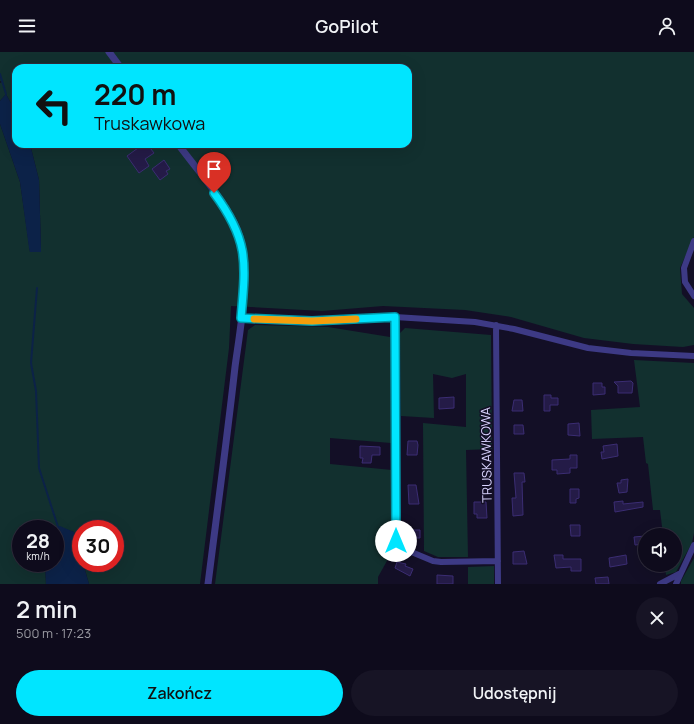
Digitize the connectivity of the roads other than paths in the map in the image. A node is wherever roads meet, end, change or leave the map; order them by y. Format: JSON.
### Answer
{"nodes":[{"id":1,"x":112,"y":53,"type":"edge"},
{"id":2,"x":119,"y":64,"type":"edge"},
{"id":3,"x":181,"y":148,"type":"edge"},
{"id":4,"x":694,"y":241,"type":"edge"},
{"id":5,"x":694,"y":296,"type":"edge"},
{"id":6,"x":395,"y":317,"type":"junction"},
{"id":7,"x":241,"y":318,"type":"junction"},
{"id":8,"x":496,"y":325,"type":"junction"},
{"id":9,"x":694,"y":356,"type":"edge"},
{"id":10,"x":694,"y":545,"type":"edge"},
{"id":11,"x":498,"y":561,"type":"junction"},
{"id":12,"x":680,"y":574,"type":"junction"},
{"id":13,"x":208,"y":584,"type":"edge"},
{"id":14,"x":498,"y":584,"type":"edge"},
{"id":15,"x":660,"y":584,"type":"edge"},
{"id":16,"x":676,"y":584,"type":"edge"}],
"edges":[{"from":1,"to":2,"type":"street"},
{"from":3,"to":7,"type":"street"},
{"from":4,"to":5,"type":"street"},
{"from":6,"to":7,"type":"street"},
{"from":6,"to":8,"type":"street"},
{"from":6,"to":11,"type":"street"},
{"from":7,"to":13,"type":"street"},
{"from":8,"to":9,"type":"street"},
{"from":8,"to":11,"type":"street","name":"TRUSKAWKOWA"},
{"from":10,"to":12,"type":"street"},
{"from":11,"to":14,"type":"street","name":"TRUSKAWKOWA"},
{"from":12,"to":15,"type":"street"},
{"from":12,"to":16,"type":"street"}]}
